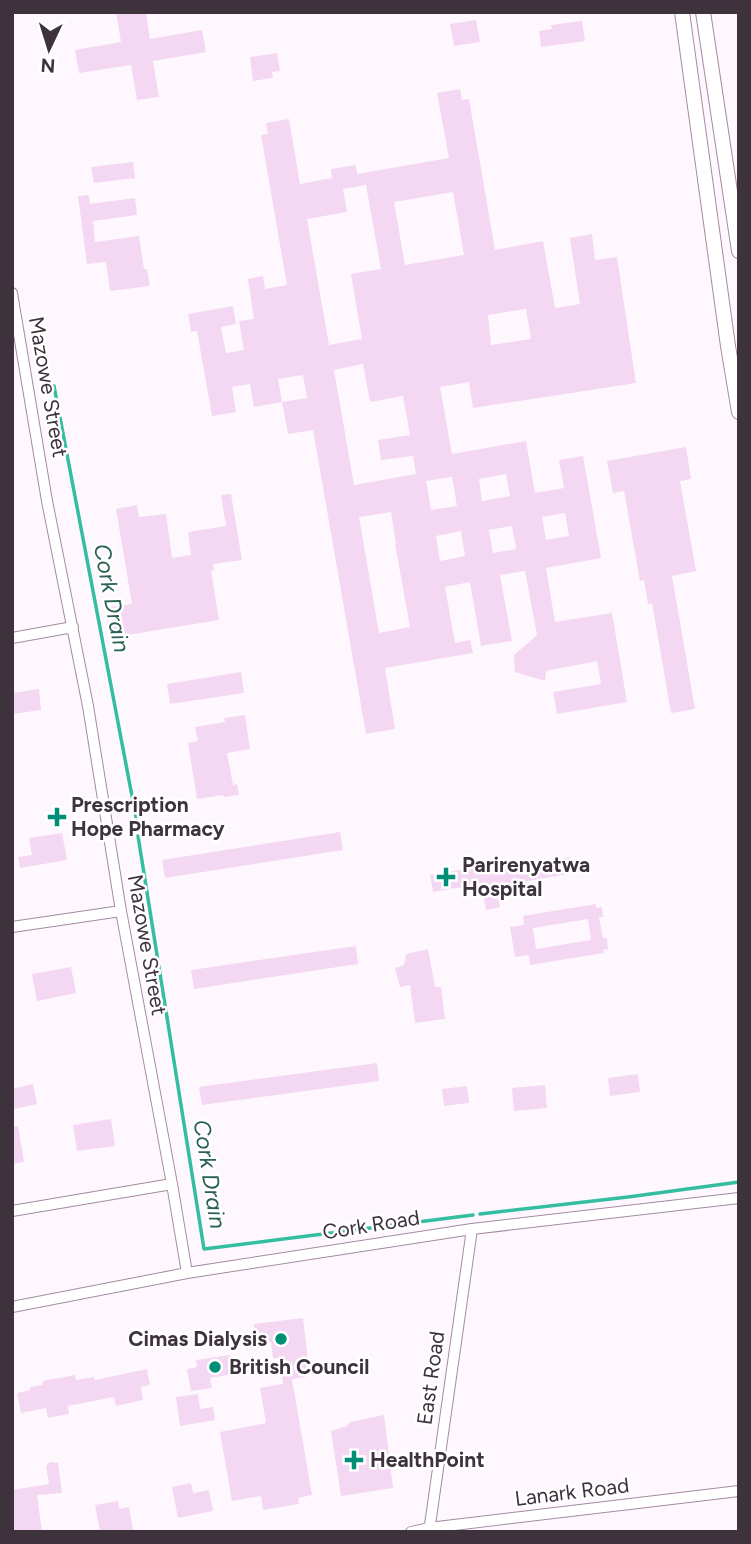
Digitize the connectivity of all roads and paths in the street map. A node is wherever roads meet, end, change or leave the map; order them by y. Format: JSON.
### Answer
{"nodes":[{"id":1,"x":682,"y":12,"type":"edge"},
{"id":2,"x":703,"y":12,"type":"edge"},
{"id":3,"x":739,"y":251,"type":"edge"},
{"id":4,"x":12,"y":293,"type":"edge"},
{"id":5,"x":14,"y":314,"type":"edge"},
{"id":6,"x":739,"y":412,"type":"edge"},
{"id":7,"x":73,"y":627,"type":"junction"},
{"id":8,"x":12,"y":638,"type":"edge"},
{"id":9,"x":121,"y":911,"type":"junction"},
{"id":10,"x":12,"y":927,"type":"edge"},
{"id":11,"x":172,"y":1184,"type":"junction"},
{"id":12,"x":739,"y":1198,"type":"edge"},
{"id":13,"x":12,"y":1211,"type":"edge"},
{"id":14,"x":472,"y":1229,"type":"junction"},
{"id":15,"x":187,"y":1273,"type":"junction"},
{"id":16,"x":12,"y":1307,"type":"edge"},
{"id":17,"x":739,"y":1491,"type":"edge"},
{"id":18,"x":429,"y":1530,"type":"edge"},
{"id":19,"x":411,"y":1532,"type":"edge"}],
"edges":[{"from":1,"to":6,"type":"main road"},
{"from":2,"to":3,"type":"main road"},
{"from":4,"to":5,"type":"street","name":"Mazowe Street"},
{"from":5,"to":7,"type":"street","name":"Mazowe Street"},
{"from":7,"to":8,"type":"street"},
{"from":7,"to":9,"type":"street","name":"Mazowe Street"},
{"from":9,"to":10,"type":"street"},
{"from":9,"to":11,"type":"street","name":"Mazowe Street"},
{"from":11,"to":13,"type":"street"},
{"from":11,"to":15,"type":"street","name":"Mazowe Street"},
{"from":12,"to":14,"type":"street","name":"Cork Road"},
{"from":14,"to":15,"type":"street","name":"Cork Road"},
{"from":14,"to":18,"type":"street","name":"East Road"},
{"from":15,"to":16,"type":"street","name":"Cork Road"},
{"from":17,"to":18,"type":"street","name":"Lanark Road"},
{"from":18,"to":19,"type":"street","name":"Lanark Road"}]}
